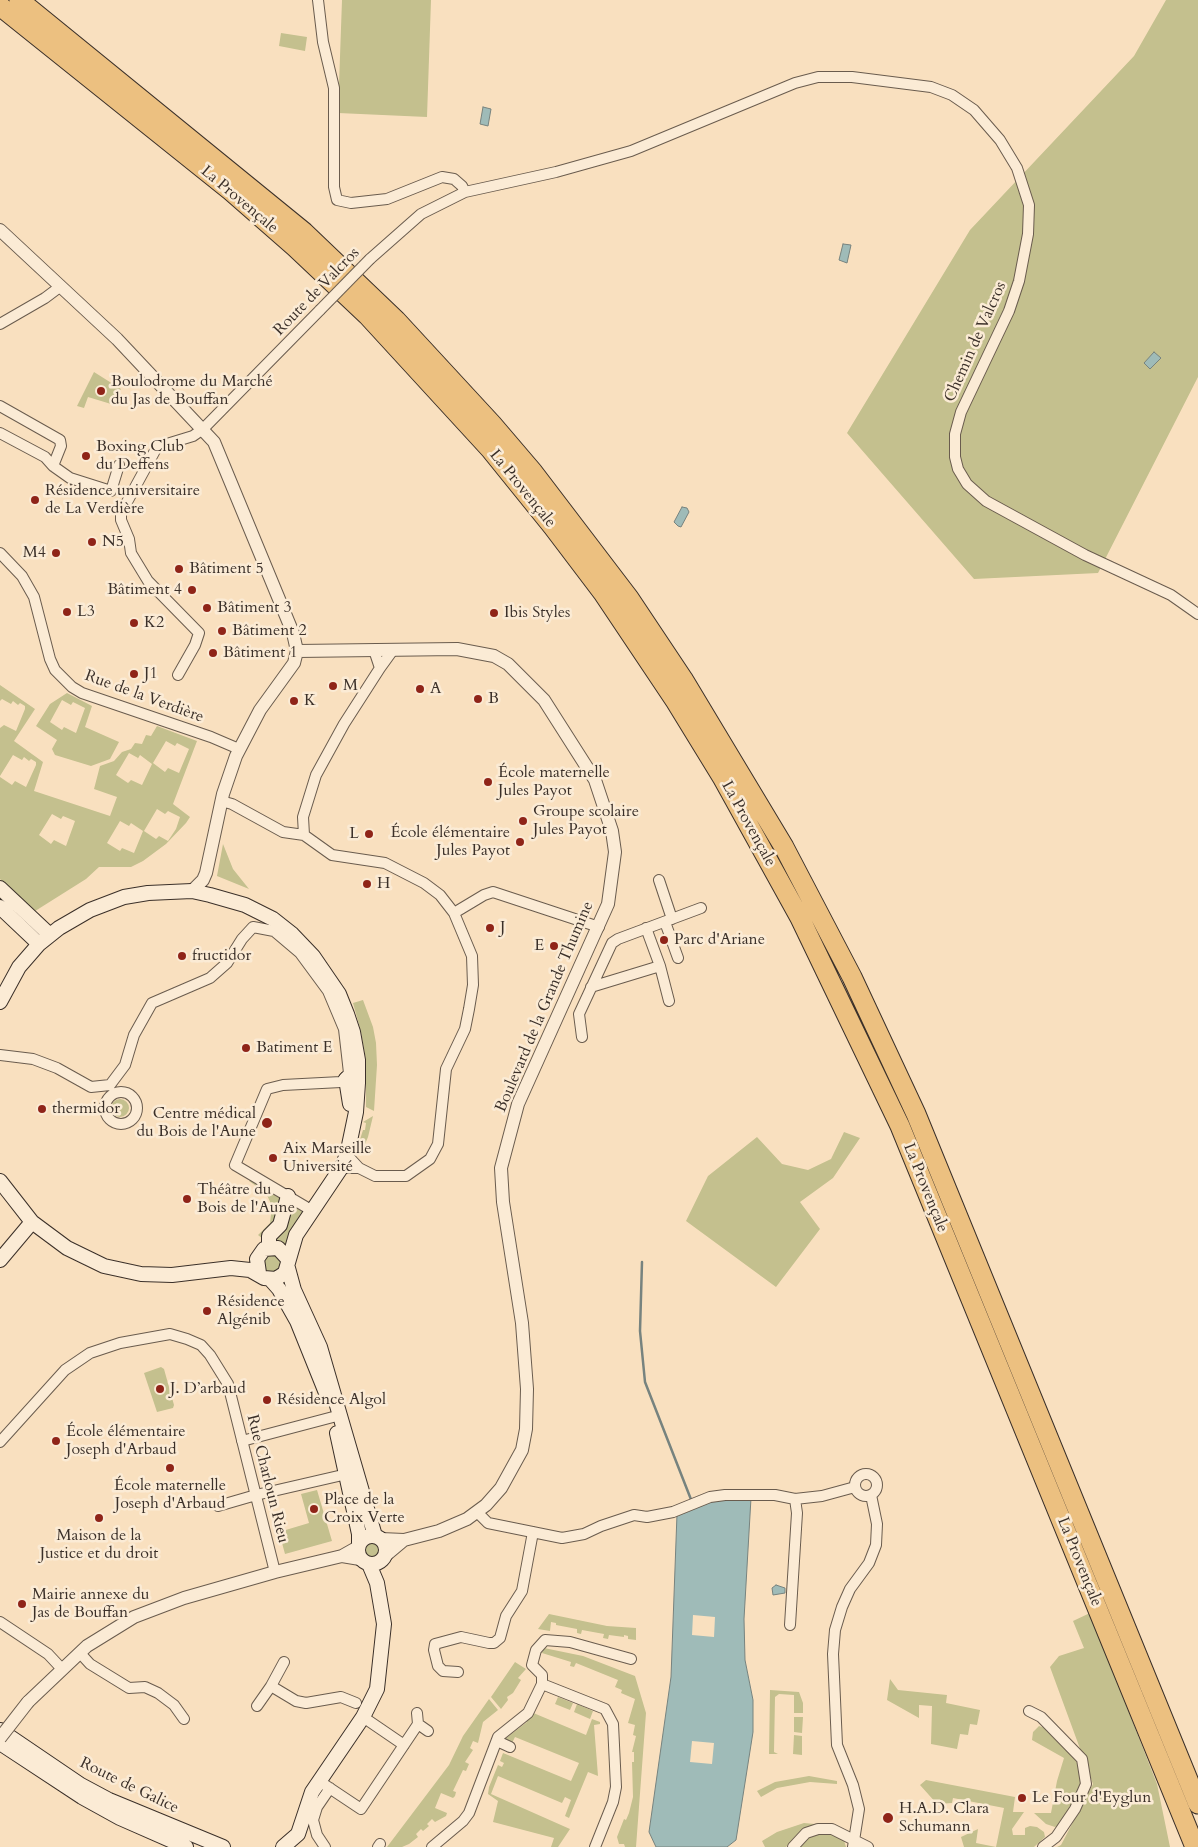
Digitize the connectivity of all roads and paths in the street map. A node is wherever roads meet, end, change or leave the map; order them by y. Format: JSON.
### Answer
{"nodes":[{"id":1,"x":19,"y":0,"type":"edge"},
{"id":2,"x":318,"y":0,"type":"edge"},
{"id":3,"x":0,"y":6,"type":"edge"},
{"id":4,"x":0,"y":16,"type":"edge"},
{"id":5,"x":745,"y":105,"type":"joint"},
{"id":6,"x":202,"y":168,"type":"junction"},
{"id":7,"x":465,"y":192,"type":"junction"},
{"id":8,"x":0,"y":230,"type":"edge"},
{"id":9,"x":61,"y":286,"type":"junction"},
{"id":10,"x":0,"y":324,"type":"edge"},
{"id":11,"x":0,"y":406,"type":"edge"},
{"id":12,"x":204,"y":429,"type":"junction"},
{"id":13,"x":0,"y":433,"type":"edge"},
{"id":14,"x":119,"y":465,"type":"dead end"},
{"id":15,"x":53,"y":466,"type":"junction"},
{"id":16,"x":0,"y":553,"type":"edge"},
{"id":17,"x":1198,"y":614,"type":"edge"},
{"id":18,"x":374,"y":650,"type":"junction"},
{"id":19,"x":393,"y":650,"type":"junction"},
{"id":20,"x":297,"y":651,"type":"junction"},
{"id":21,"x":380,"y":668,"type":"junction"},
{"id":22,"x":178,"y":675,"type":"dead end"},
{"id":23,"x":239,"y":749,"type":"junction"},
{"id":24,"x":221,"y":801,"type":"junction"},
{"id":25,"x":304,"y":835,"type":"junction"},
{"id":26,"x":206,"y":873,"type":"junction"},
{"id":27,"x":659,"y":880,"type":"dead end"},
{"id":28,"x":0,"y":888,"type":"edge"},
{"id":29,"x":192,"y":891,"type":"junction"},
{"id":30,"x":210,"y":895,"type":"junction"},
{"id":31,"x":0,"y":907,"type":"edge"},
{"id":32,"x":701,"y":908,"type":"dead end"},
{"id":33,"x":454,"y":912,"type":"junction"},
{"id":34,"x":668,"y":920,"type":"junction"},
{"id":35,"x":599,"y":927,"type":"junction"},
{"id":36,"x":646,"y":928,"type":"junction"},
{"id":37,"x":50,"y":934,"type":"junction"},
{"id":38,"x":39,"y":944,"type":"junction"},
{"id":39,"x":678,"y":958,"type":"dead end"},
{"id":40,"x":660,"y":966,"type":"junction"},
{"id":41,"x":591,"y":988,"type":"junction"},
{"id":42,"x":669,"y":1001,"type":"dead end"},
{"id":43,"x":0,"y":1002,"type":"edge"},
{"id":44,"x":582,"y":1037,"type":"dead end"},
{"id":45,"x":0,"y":1055,"type":"edge"},
{"id":46,"x":343,"y":1080,"type":"junction"},
{"id":47,"x":348,"y":1150,"type":"junction"},
{"id":48,"x":341,"y":1168,"type":"junction"},
{"id":49,"x":359,"y":1168,"type":"junction"},
{"id":50,"x":0,"y":1181,"type":"edge"},
{"id":51,"x":288,"y":1196,"type":"junction"},
{"id":52,"x":311,"y":1210,"type":"junction"},
{"id":53,"x":32,"y":1222,"type":"junction"},
{"id":54,"x":269,"y":1247,"type":"junction"},
{"id":55,"x":0,"y":1260,"type":"edge"},
{"id":56,"x":288,"y":1263,"type":"junction"},
{"id":57,"x":265,"y":1277,"type":"junction"},
{"id":58,"x":333,"y":1417,"type":"junction"},
{"id":59,"x":242,"y":1441,"type":"junction"},
{"id":60,"x":0,"y":1442,"type":"edge"},
{"id":61,"x":347,"y":1474,"type":"junction"},
{"id":62,"x":855,"y":1487,"type":"junction"},
{"id":63,"x":256,"y":1495,"type":"junction"},
{"id":64,"x":871,"y":1495,"type":"junction"},
{"id":65,"x":796,"y":1499,"type":"junction"},
{"id":66,"x":218,"y":1506,"type":"dead end"},
{"id":67,"x":477,"y":1512,"type":"junction"},
{"id":68,"x":533,"y":1532,"type":"junction"},
{"id":69,"x":378,"y":1537,"type":"junction"},
{"id":70,"x":404,"y":1540,"type":"junction"},
{"id":71,"x":361,"y":1553,"type":"junction"},
{"id":72,"x":384,"y":1557,"type":"junction"},
{"id":73,"x":275,"y":1572,"type":"junction"},
{"id":74,"x":377,"y":1583,"type":"junction"},
{"id":75,"x":0,"y":1622,"type":"edge"},
{"id":76,"x":790,"y":1625,"type":"dead end"},
{"id":77,"x":80,"y":1653,"type":"junction"},
{"id":78,"x":631,"y":1659,"type":"dead end"},
{"id":79,"x":284,"y":1662,"type":"dead end"},
{"id":80,"x":62,"y":1669,"type":"junction"},
{"id":81,"x":458,"y":1672,"type":"dead end"},
{"id":82,"x":542,"y":1684,"type":"junction"},
{"id":83,"x":271,"y":1686,"type":"junction"},
{"id":84,"x":356,"y":1703,"type":"dead end"},
{"id":85,"x":257,"y":1706,"type":"dead end"},
{"id":86,"x":1029,"y":1711,"type":"dead end"},
{"id":87,"x":417,"y":1713,"type":"dead end"},
{"id":88,"x":363,"y":1717,"type":"junction"},
{"id":89,"x":184,"y":1720,"type":"dead end"},
{"id":90,"x":418,"y":1724,"type":"junction"},
{"id":91,"x":0,"y":1730,"type":"edge"},
{"id":92,"x":428,"y":1731,"type":"dead end"},
{"id":93,"x":0,"y":1738,"type":"edge"},
{"id":94,"x":497,"y":1741,"type":"junction"},
{"id":95,"x":0,"y":1743,"type":"edge"},
{"id":96,"x":404,"y":1746,"type":"junction"},
{"id":97,"x":510,"y":1747,"type":"dead end"},
{"id":98,"x":325,"y":1784,"type":"junction"},
{"id":99,"x":1198,"y":1804,"type":"edge"},
{"id":100,"x":299,"y":1841,"type":"edge"},
{"id":101,"x":854,"y":1844,"type":"edge"},
{"id":102,"x":186,"y":1847,"type":"edge"},
{"id":103,"x":223,"y":1847,"type":"edge"},
{"id":104,"x":283,"y":1847,"type":"edge"},
{"id":105,"x":325,"y":1847,"type":"edge"},
{"id":106,"x":432,"y":1847,"type":"edge"},
{"id":107,"x":595,"y":1847,"type":"edge"},
{"id":108,"x":793,"y":1847,"type":"edge"},
{"id":109,"x":868,"y":1847,"type":"edge"},
{"id":110,"x":1043,"y":1847,"type":"edge"},
{"id":111,"x":1195,"y":1847,"type":"edge"}],
"edges":[{"from":1,"to":99,"type":"highway","name":"La Provençale"},
{"from":2,"to":7,"type":"street"},
{"from":3,"to":6,"type":"highway","name":"La Provençale"},
{"from":4,"to":6,"type":"highway"},
{"from":5,"to":7,"type":"street","name":"Route de Valcros"},
{"from":5,"to":17,"type":"street","name":"Chemin de Valcros"},
{"from":6,"to":111,"type":"highway","name":"La Provençale"},
{"from":7,"to":12,"type":"street","name":"Route de Valcros","bridge":true},
{"from":8,"to":9,"type":"street"},
{"from":9,"to":10,"type":"street"},
{"from":9,"to":12,"type":"street"},
{"from":11,"to":15,"type":"street"},
{"from":12,"to":20,"type":"street"},
{"from":12,"to":22,"type":"street"},
{"from":13,"to":15,"type":"street"},
{"from":14,"to":15,"type":"street"},
{"from":16,"to":23,"type":"street","name":"Rue de la Verdière"},
{"from":18,"to":19,"type":"street","name":"Boulevard de la Grande Thumine"},
{"from":18,"to":20,"type":"street","name":"Boulevard de la Grande Thumine"},
{"from":18,"to":21,"type":"street"},
{"from":19,"to":21,"type":"street"},
{"from":19,"to":35,"type":"street","name":"Boulevard de la Grande Thumine"},
{"from":20,"to":23,"type":"street"},
{"from":21,"to":25,"type":"street"},
{"from":23,"to":24,"type":"street"},
{"from":24,"to":25,"type":"street"},
{"from":24,"to":26,"type":"street"},
{"from":25,"to":33,"type":"street"},
{"from":26,"to":29,"type":"street"},
{"from":26,"to":30,"type":"street"},
{"from":27,"to":34,"type":"street"},
{"from":28,"to":37,"type":"main road"},
{"from":29,"to":30,"type":"main road"},
{"from":29,"to":37,"type":"main road"},
{"from":30,"to":47,"type":"main road"},
{"from":31,"to":38,"type":"main road"},
{"from":32,"to":34,"type":"street"},
{"from":33,"to":35,"type":"street"},
{"from":33,"to":49,"type":"street"},
{"from":34,"to":36,"type":"street"},
{"from":34,"to":39,"type":"street"},
{"from":35,"to":67,"type":"street","name":"Boulevard de la Grande Thumine"},
{"from":36,"to":40,"type":"street"},
{"from":36,"to":41,"type":"street"},
{"from":37,"to":38,"type":"main road"},
{"from":38,"to":43,"type":"main road"},
{"from":40,"to":41,"type":"street"},
{"from":40,"to":42,"type":"street"},
{"from":41,"to":44,"type":"street"},
{"from":45,"to":46,"type":"street"},
{"from":46,"to":47,"type":"main road"},
{"from":46,"to":51,"type":"street"},
{"from":47,"to":48,"type":"main road"},
{"from":47,"to":49,"type":"street"},
{"from":48,"to":49,"type":"street"},
{"from":48,"to":52,"type":"main road"},
{"from":50,"to":53,"type":"main road"},
{"from":51,"to":52,"type":"street"},
{"from":51,"to":54,"type":"main road"},
{"from":52,"to":56,"type":"main road"},
{"from":53,"to":55,"type":"main road"},
{"from":53,"to":57,"type":"main road"},
{"from":54,"to":56,"type":"main road"},
{"from":54,"to":57,"type":"main road"},
{"from":56,"to":57,"type":"main road"},
{"from":56,"to":69,"type":"main road"},
{"from":57,"to":58,"type":"main road"},
{"from":58,"to":59,"type":"street"},
{"from":58,"to":61,"type":"main road"},
{"from":59,"to":60,"type":"street","name":"Rue Charloun Rieu"},
{"from":59,"to":63,"type":"street","name":"Rue Charloun Rieu"},
{"from":61,"to":63,"type":"street"},
{"from":61,"to":71,"type":"main road"},
{"from":62,"to":64,"type":"street"},
{"from":62,"to":64,"type":"street"},
{"from":62,"to":65,"type":"street"},
{"from":63,"to":66,"type":"street"},
{"from":63,"to":73,"type":"street","name":"Rue Charloun Rieu"},
{"from":64,"to":101,"type":"street"},
{"from":65,"to":68,"type":"street"},
{"from":65,"to":76,"type":"street"},
{"from":67,"to":68,"type":"street"},
{"from":67,"to":70,"type":"street","name":"Boulevard de la Grande Thumine"},
{"from":68,"to":81,"type":"street"},
{"from":69,"to":70,"type":"street","name":"Boulevard de la Grande Thumine"},
{"from":69,"to":71,"type":"main road"},
{"from":69,"to":72,"type":"main road"},
{"from":70,"to":72,"type":"street","name":"Boulevard de la Grande Thumine"},
{"from":71,"to":72,"type":"main road"},
{"from":71,"to":73,"type":"street"},
{"from":71,"to":74,"type":"main road"},
{"from":72,"to":74,"type":"main road"},
{"from":73,"to":77,"type":"street"},
{"from":74,"to":88,"type":"main road"},
{"from":75,"to":80,"type":"street"},
{"from":77,"to":80,"type":"street"},
{"from":77,"to":89,"type":"street"},
{"from":78,"to":82,"type":"street"},
{"from":79,"to":83,"type":"street"},
{"from":80,"to":93,"type":"street","bridge":true},
{"from":82,"to":94,"type":"street"},
{"from":82,"to":107,"type":"street"},
{"from":83,"to":84,"type":"street"},
{"from":83,"to":85,"type":"street"},
{"from":86,"to":110,"type":"street"},
{"from":87,"to":90,"type":"street"},
{"from":88,"to":96,"type":"street"},
{"from":88,"to":98,"type":"main road"},
{"from":90,"to":92,"type":"street"},
{"from":90,"to":96,"type":"street"},
{"from":91,"to":103,"type":"main road","name":"Route de Galice"},
{"from":94,"to":97,"type":"street"},
{"from":94,"to":106,"type":"street"},
{"from":95,"to":102,"type":"main road","name":"Route de Galice"},
{"from":96,"to":98,"type":"street"},
{"from":98,"to":100,"type":"main road"},
{"from":98,"to":105,"type":"street"},
{"from":100,"to":104,"type":"main road"},
{"from":101,"to":108,"type":"street"},
{"from":101,"to":109,"type":"street"}]}
